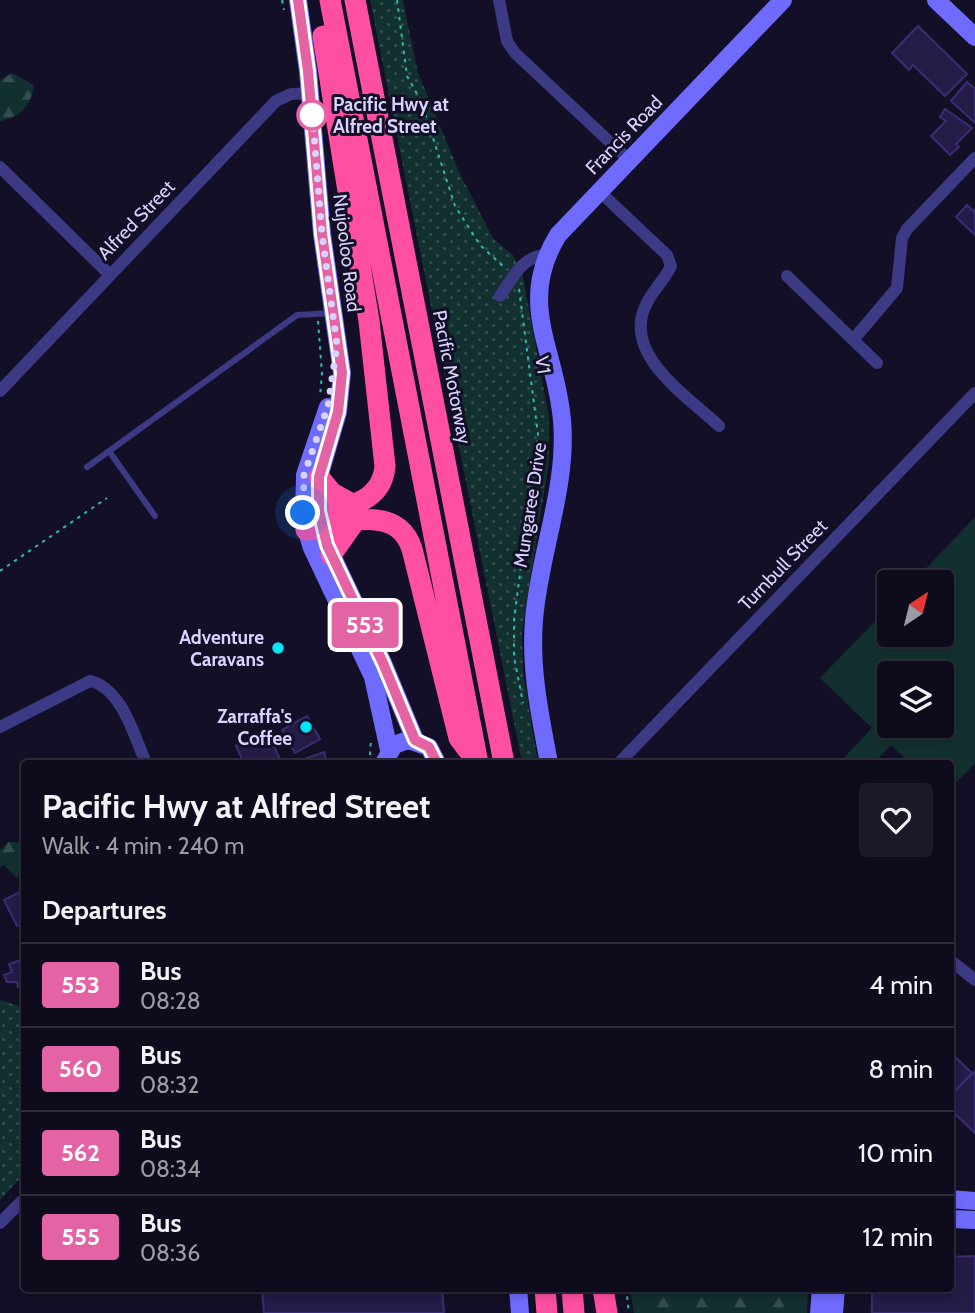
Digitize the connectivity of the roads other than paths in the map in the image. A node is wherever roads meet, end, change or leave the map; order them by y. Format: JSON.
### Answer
{"nodes":[{"id":1,"x":327,"y":0,"type":"edge"},
{"id":2,"x":355,"y":0,"type":"edge"},
{"id":3,"x":499,"y":0,"type":"edge"},
{"id":4,"x":783,"y":0,"type":"edge"},
{"id":5,"x":936,"y":0,"type":"edge"},
{"id":6,"x":291,"y":6,"type":"edge"},
{"id":7,"x":975,"y":37,"type":"edge"},
{"id":8,"x":310,"y":93,"type":"junction"},
{"id":9,"x":975,"y":158,"type":"edge"},
{"id":10,"x":629,"y":160,"type":"junction"},
{"id":11,"x":0,"y":167,"type":"edge"},
{"id":12,"x":599,"y":191,"type":"junction"},
{"id":13,"x":546,"y":255,"type":"junction"},
{"id":14,"x":110,"y":275,"type":"junction"},
{"id":15,"x":788,"y":276,"type":"dead end"},
{"id":16,"x":500,"y":296,"type":"dead end"},
{"id":17,"x":326,"y":314,"type":"junction"},
{"id":18,"x":853,"y":340,"type":"junction"},
{"id":19,"x":337,"y":345,"type":"junction"},
{"id":20,"x":877,"y":363,"type":"dead end"},
{"id":21,"x":0,"y":391,"type":"edge"},
{"id":22,"x":975,"y":393,"type":"edge"},
{"id":23,"x":719,"y":426,"type":"dead end"},
{"id":24,"x":109,"y":451,"type":"junction"},
{"id":25,"x":87,"y":467,"type":"dead end"},
{"id":26,"x":319,"y":477,"type":"junction"},
{"id":27,"x":354,"y":513,"type":"junction"},
{"id":28,"x":155,"y":516,"type":"dead end"},
{"id":29,"x":312,"y":520,"type":"junction"},
{"id":30,"x":331,"y":555,"type":"junction"},
{"id":31,"x":0,"y":727,"type":"edge"},
{"id":32,"x":415,"y":740,"type":"junction"},
{"id":33,"x":387,"y":757,"type":"edge"},
{"id":34,"x":145,"y":760,"type":"edge"},
{"id":35,"x":436,"y":760,"type":"edge"},
{"id":36,"x":475,"y":760,"type":"edge"},
{"id":37,"x":476,"y":760,"type":"edge"},
{"id":38,"x":503,"y":760,"type":"edge"},
{"id":39,"x":548,"y":760,"type":"edge"},
{"id":40,"x":622,"y":760,"type":"edge"},
{"id":41,"x":954,"y":963,"type":"edge"},
{"id":42,"x":975,"y":980,"type":"edge"},
{"id":43,"x":954,"y":1199,"type":"edge"},
{"id":44,"x":975,"y":1201,"type":"edge"},
{"id":45,"x":21,"y":1202,"type":"edge"},
{"id":46,"x":954,"y":1219,"type":"edge"},
{"id":47,"x":975,"y":1220,"type":"edge"},
{"id":48,"x":0,"y":1223,"type":"edge"},
{"id":49,"x":518,"y":1292,"type":"edge"},
{"id":50,"x":545,"y":1292,"type":"edge"},
{"id":51,"x":572,"y":1292,"type":"edge"},
{"id":52,"x":604,"y":1292,"type":"edge"},
{"id":53,"x":821,"y":1292,"type":"edge"},
{"id":54,"x":836,"y":1292,"type":"edge"},
{"id":55,"x":520,"y":1313,"type":"edge"},
{"id":56,"x":547,"y":1313,"type":"edge"},
{"id":57,"x":574,"y":1313,"type":"edge"},
{"id":58,"x":607,"y":1313,"type":"edge"},
{"id":59,"x":819,"y":1313,"type":"edge"},
{"id":60,"x":834,"y":1313,"type":"edge"}],
"edges":[{"from":1,"to":27,"type":"highway"},
{"from":1,"to":37,"type":"highway"},
{"from":2,"to":38,"type":"highway","name":"Pacific Motorway"},
{"from":3,"to":10,"type":"street"},
{"from":4,"to":10,"type":"street","name":"Francis Road"},
{"from":5,"to":7,"type":"street"},
{"from":6,"to":8,"type":"street","name":"Nujooloo Road"},
{"from":8,"to":14,"type":"street","name":"Alfred Street"},
{"from":8,"to":17,"type":"street","name":"Nujooloo Road"},
{"from":9,"to":18,"type":"street"},
{"from":10,"to":12,"type":"street","name":"Francis Road"},
{"from":11,"to":14,"type":"street"},
{"from":12,"to":13,"type":"street","name":"Francis Road"},
{"from":12,"to":23,"type":"street"},
{"from":13,"to":16,"type":"street","name":"Francis Road"},
{"from":13,"to":39,"type":"street","name":"Mungaree Drive"},
{"from":14,"to":21,"type":"street","name":"Alfred Street"},
{"from":15,"to":18,"type":"street"},
{"from":17,"to":19,"type":"street","name":"Nujooloo Road"},
{"from":17,"to":24,"type":"lane"},
{"from":18,"to":20,"type":"street"},
{"from":19,"to":26,"type":"street"},
{"from":19,"to":29,"type":"street"},
{"from":22,"to":40,"type":"street","name":"Turnbull Street"},
{"from":24,"to":25,"type":"lane"},
{"from":24,"to":28,"type":"lane"},
{"from":26,"to":27,"type":"highway"},
{"from":26,"to":29,"type":"street"},
{"from":27,"to":29,"type":"highway"},
{"from":27,"to":30,"type":"highway"},
{"from":27,"to":36,"type":"highway"},
{"from":29,"to":30,"type":"street"},
{"from":29,"to":33,"type":"street"},
{"from":30,"to":32,"type":"street"},
{"from":31,"to":34,"type":"street"},
{"from":32,"to":33,"type":"street"},
{"from":32,"to":35,"type":"street"},
{"from":41,"to":42,"type":"street"},
{"from":43,"to":44,"type":"street"},
{"from":45,"to":48,"type":"street"},
{"from":46,"to":47,"type":"street"},
{"from":49,"to":55,"type":"street"},
{"from":50,"to":56,"type":"highway"},
{"from":51,"to":57,"type":"highway"},
{"from":52,"to":58,"type":"highway"},
{"from":53,"to":59,"type":"street"},
{"from":54,"to":60,"type":"street"}]}
